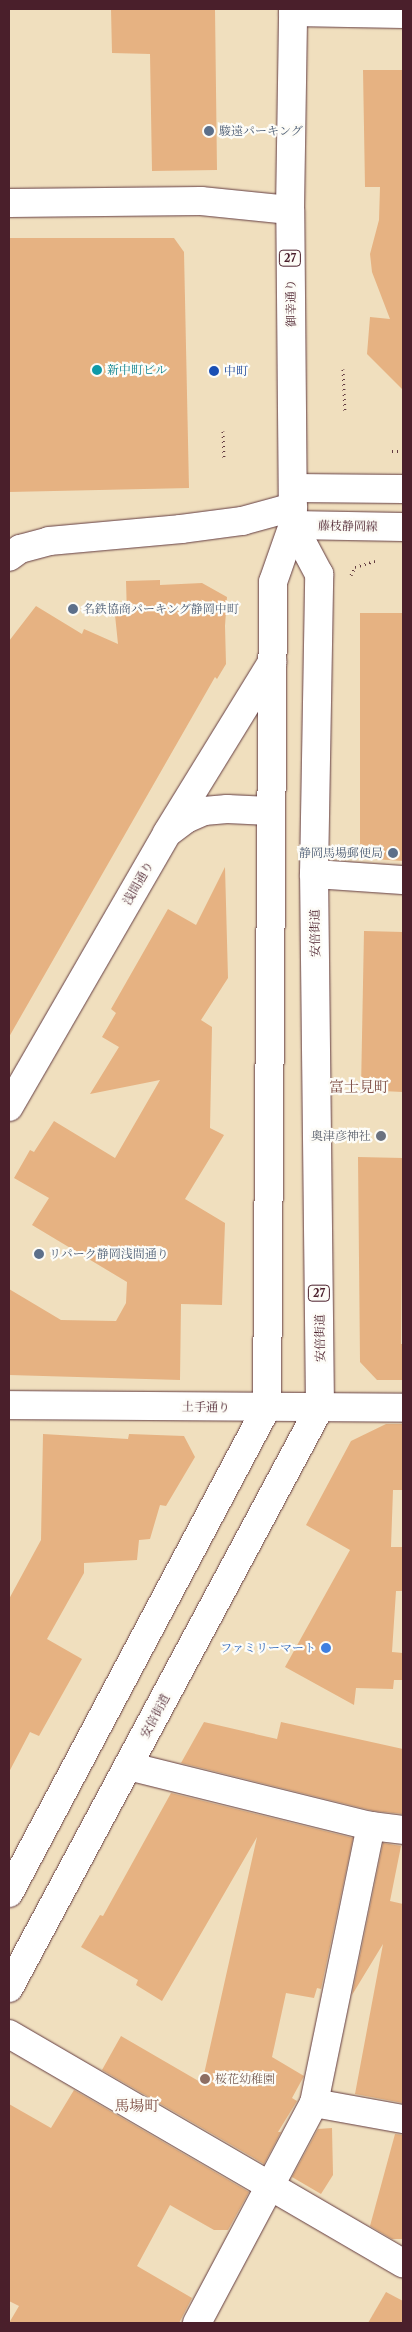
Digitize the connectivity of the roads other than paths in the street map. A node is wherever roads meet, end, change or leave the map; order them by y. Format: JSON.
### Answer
{"nodes":[{"id":1,"x":293,"y":10,"type":"edge"},
{"id":2,"x":403,"y":14,"type":"edge"},
{"id":3,"x":9,"y":203,"type":"edge"},
{"id":4,"x":290,"y":210,"type":"junction"},
{"id":5,"x":403,"y":489,"type":"edge"},
{"id":6,"x":293,"y":507,"type":"junction"},
{"id":7,"x":403,"y":527,"type":"edge"},
{"id":8,"x":9,"y":557,"type":"edge"},
{"id":9,"x":272,"y":662,"type":"junction"},
{"id":10,"x":270,"y":811,"type":"junction"},
{"id":11,"x":167,"y":833,"type":"junction"},
{"id":12,"x":314,"y":874,"type":"junction"},
{"id":13,"x":403,"y":880,"type":"edge"},
{"id":14,"x":9,"y":1107,"type":"edge"},
{"id":15,"x":9,"y":1405,"type":"edge"},
{"id":16,"x":267,"y":1407,"type":"junction"},
{"id":17,"x":320,"y":1407,"type":"junction"},
{"id":18,"x":403,"y":1408,"type":"edge"},
{"id":19,"x":128,"y":1766,"type":"junction"},
{"id":20,"x":371,"y":1826,"type":"junction"},
{"id":21,"x":403,"y":1830,"type":"edge"},
{"id":22,"x":9,"y":1894,"type":"edge"},
{"id":23,"x":9,"y":1988,"type":"edge"},
{"id":24,"x":9,"y":2034,"type":"edge"},
{"id":25,"x":314,"y":2103,"type":"junction"},
{"id":26,"x":403,"y":2118,"type":"edge"},
{"id":27,"x":272,"y":2187,"type":"junction"},
{"id":28,"x":403,"y":2263,"type":"edge"},
{"id":29,"x":197,"y":2323,"type":"edge"}],
"edges":[{"from":1,"to":2,"type":"main road"},
{"from":1,"to":4,"type":"main road","name":"御幸通り","number":"27"},
{"from":3,"to":4,"type":"main road"},
{"from":4,"to":6,"type":"main road","name":"御幸通り","number":"27"},
{"from":5,"to":6,"type":"main road"},
{"from":6,"to":7,"type":"main road","name":"藤枝静岡線"},
{"from":6,"to":8,"type":"main road"},
{"from":6,"to":9,"type":"main road","number":"27"},
{"from":6,"to":12,"type":"main road","name":"安倍街道","number":"27"},
{"from":9,"to":10,"type":"main road","number":"27"},
{"from":9,"to":11,"type":"main road","name":"浅間通り"},
{"from":10,"to":11,"type":"main road"},
{"from":10,"to":16,"type":"main road","number":"27"},
{"from":11,"to":14,"type":"main road","name":"浅間通り"},
{"from":12,"to":13,"type":"main road"},
{"from":12,"to":17,"type":"main road","name":"安倍街道","number":"27"},
{"from":15,"to":16,"type":"main road","name":"土手通り"},
{"from":16,"to":17,"type":"main road","name":"土手通り"},
{"from":16,"to":22,"type":"main road","number":"27"},
{"from":17,"to":18,"type":"main road","name":"土手通り"},
{"from":17,"to":19,"type":"main road","name":"安倍街道","number":"27"},
{"from":19,"to":20,"type":"main road"},
{"from":19,"to":23,"type":"main road","name":"安倍街道","number":"27"},
{"from":20,"to":21,"type":"main road"},
{"from":20,"to":25,"type":"main road"},
{"from":24,"to":27,"type":"main road"},
{"from":25,"to":26,"type":"main road"},
{"from":25,"to":27,"type":"main road"},
{"from":27,"to":28,"type":"main road"},
{"from":27,"to":29,"type":"main road"}]}
